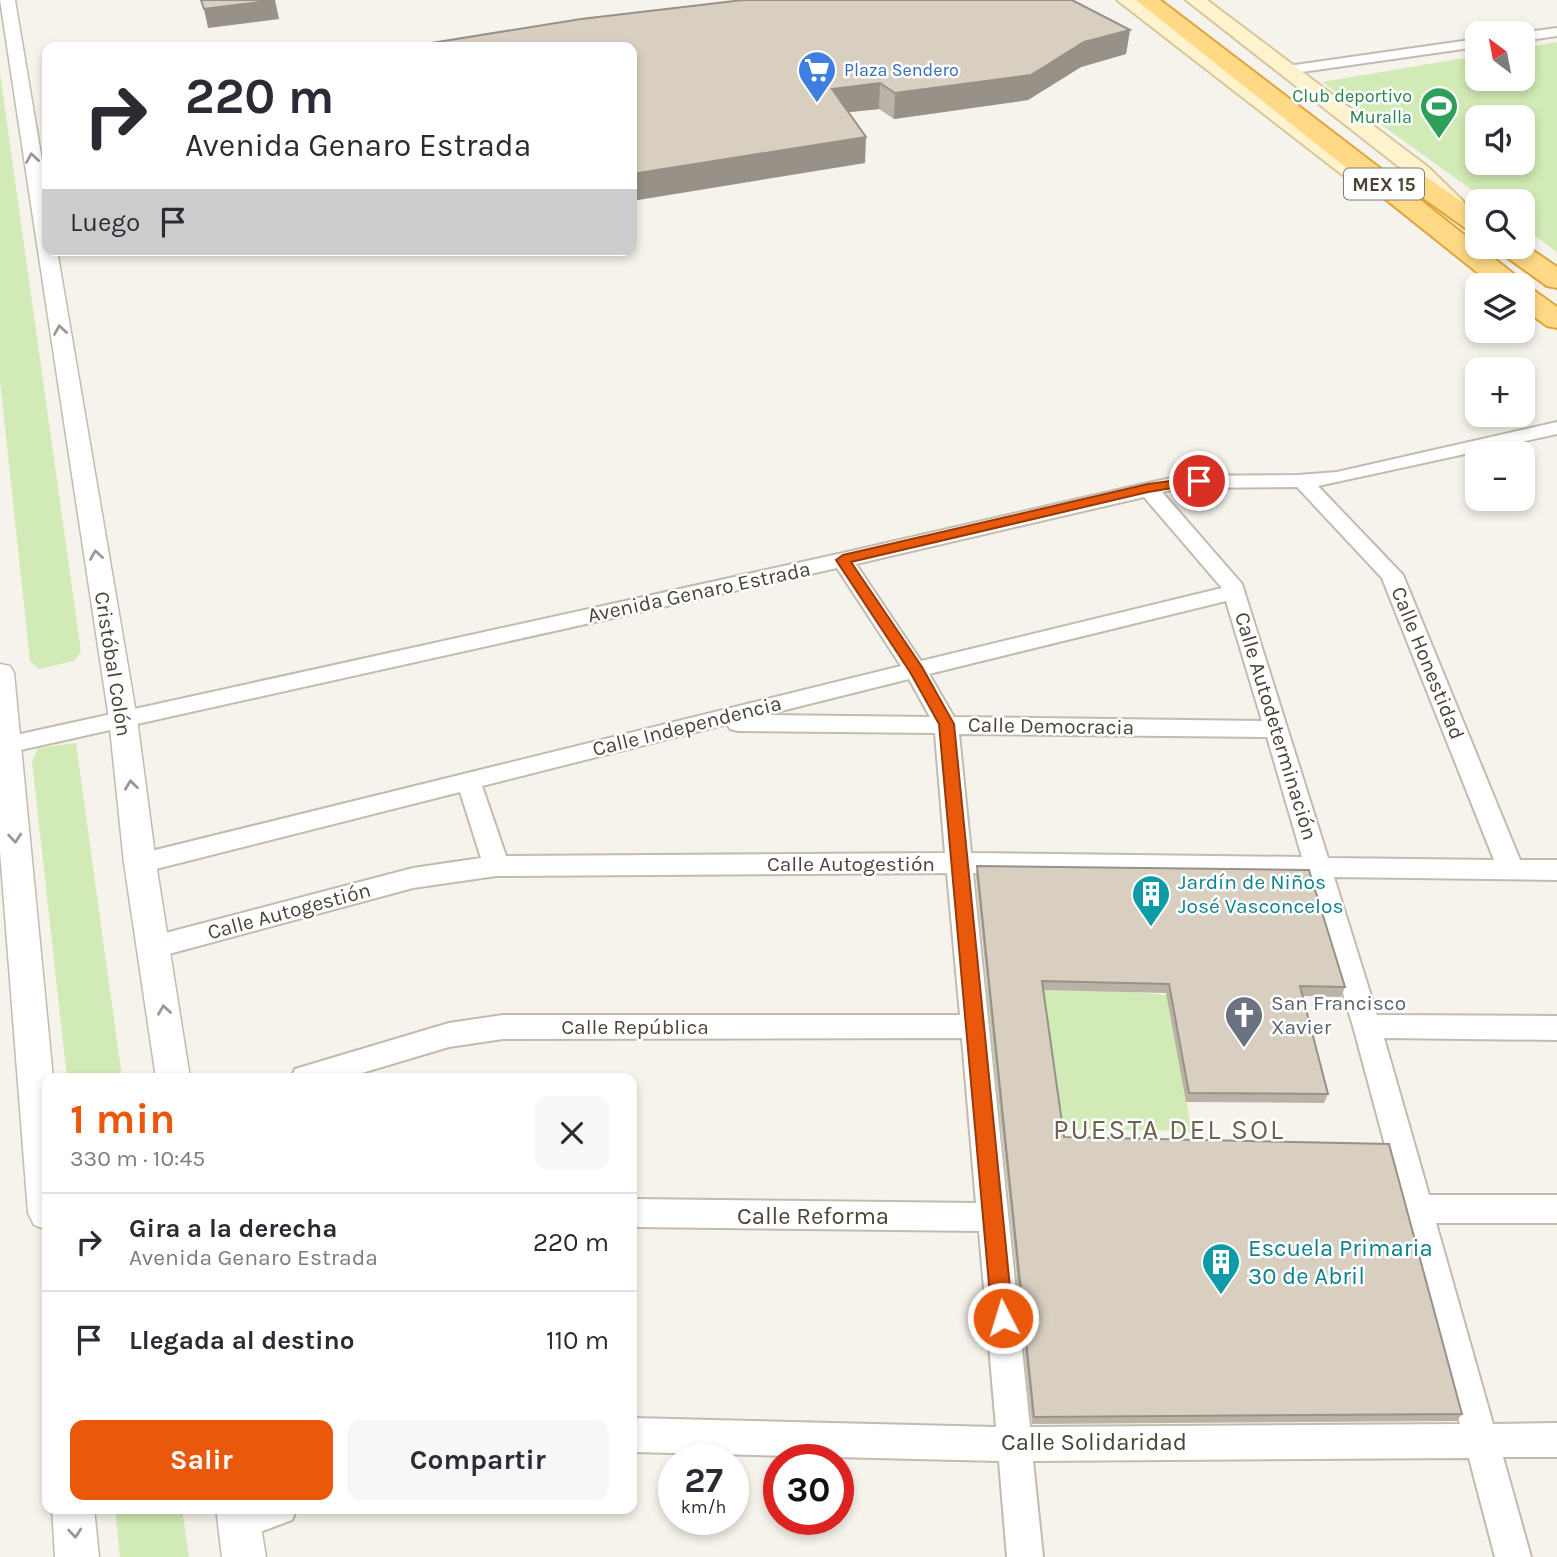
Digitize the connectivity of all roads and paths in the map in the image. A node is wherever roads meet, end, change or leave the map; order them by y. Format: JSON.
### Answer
{"nodes":[{"id":1,"x":7,"y":0,"type":"edge"},
{"id":2,"x":1126,"y":0,"type":"edge"},
{"id":3,"x":1147,"y":0,"type":"edge"},
{"id":4,"x":1171,"y":0,"type":"edge"},
{"id":5,"x":1195,"y":0,"type":"edge"},
{"id":6,"x":1557,"y":32,"type":"edge"},
{"id":7,"x":1535,"y":35,"type":"edge"},
{"id":8,"x":1465,"y":45,"type":"edge"},
{"id":9,"x":1274,"y":79,"type":"junction"},
{"id":10,"x":1465,"y":215,"type":"edge"},
{"id":11,"x":42,"y":219,"type":"edge"},
{"id":12,"x":1426,"y":220,"type":"junction"},
{"id":13,"x":48,"y":256,"type":"edge"},
{"id":14,"x":1527,"y":259,"type":"edge"},
{"id":15,"x":1494,"y":273,"type":"edge"},
{"id":16,"x":1557,"y":280,"type":"edge"},
{"id":17,"x":1535,"y":304,"type":"edge"},
{"id":18,"x":1557,"y":320,"type":"edge"},
{"id":19,"x":1557,"y":428,"type":"edge"},
{"id":20,"x":1304,"y":483,"type":"junction"},
{"id":21,"x":1148,"y":488,"type":"junction"},
{"id":22,"x":843,"y":560,"type":"junction"},
{"id":23,"x":1234,"y":592,"type":"junction"},
{"id":24,"x":916,"y":671,"type":"junction"},
{"id":25,"x":0,"y":673,"type":"edge"},
{"id":26,"x":123,"y":719,"type":"junction"},
{"id":27,"x":699,"y":723,"type":"junction"},
{"id":28,"x":946,"y":724,"type":"junction"},
{"id":29,"x":1277,"y":729,"type":"junction"},
{"id":30,"x":7,"y":745,"type":"junction"},
{"id":31,"x":468,"y":780,"type":"junction"},
{"id":32,"x":140,"y":863,"type":"junction"},
{"id":33,"x":958,"y":863,"type":"junction"},
{"id":34,"x":496,"y":866,"type":"junction"},
{"id":35,"x":1320,"y":868,"type":"junction"},
{"id":36,"x":1511,"y":870,"type":"junction"},
{"id":37,"x":1557,"y":870,"type":"edge"},
{"id":38,"x":154,"y":947,"type":"junction"},
{"id":39,"x":973,"y":1026,"type":"junction"},
{"id":40,"x":1367,"y":1026,"type":"junction"},
{"id":41,"x":1557,"y":1028,"type":"edge"},
{"id":42,"x":172,"y":1073,"type":"edge"},
{"id":43,"x":321,"y":1073,"type":"edge"},
{"id":44,"x":42,"y":1154,"type":"edge"},
{"id":45,"x":1416,"y":1209,"type":"junction"},
{"id":46,"x":1557,"y":1209,"type":"edge"},
{"id":47,"x":637,"y":1213,"type":"edge"},
{"id":48,"x":993,"y":1217,"type":"junction"},
{"id":49,"x":637,"y":1435,"type":"edge"},
{"id":50,"x":1479,"y":1439,"type":"junction"},
{"id":51,"x":1557,"y":1440,"type":"edge"},
{"id":52,"x":1014,"y":1444,"type":"junction"},
{"id":53,"x":73,"y":1514,"type":"edge"},
{"id":54,"x":269,"y":1514,"type":"edge"},
{"id":55,"x":240,"y":1529,"type":"edge"},
{"id":56,"x":77,"y":1557,"type":"edge"},
{"id":57,"x":1025,"y":1557,"type":"edge"},
{"id":58,"x":1513,"y":1557,"type":"edge"}],
"edges":[{"from":11,"to":1,"type":"street","name":"Cristóbal Colón","one_way":true},
{"from":2,"to":12,"type":"main road"},
{"from":3,"to":9,"type":"highway","number":"MEX 15"},
{"from":4,"to":9,"type":"highway","number":"MEX 15"},
{"from":5,"to":9,"type":"main road"},
{"from":6,"to":7,"type":"street"},
{"from":8,"to":9,"type":"street"},
{"from":9,"to":10,"type":"highway","number":"MEX 15"},
{"from":9,"to":12,"type":"highway","number":"MEX 15"},
{"from":12,"to":15,"type":"highway","number":"MEX 15"},
{"from":26,"to":13,"type":"street","name":"Cristóbal Colón","one_way":true},
{"from":14,"to":16,"type":"highway"},
{"from":17,"to":18,"type":"highway"},
{"from":19,"to":20,"type":"street","name":"Avenida Genaro Estrada"},
{"from":20,"to":21,"type":"street","name":"Avenida Genaro Estrada"},
{"from":20,"to":36,"type":"street","name":"Calle Honestidad"},
{"from":21,"to":22,"type":"street","name":"Avenida Genaro Estrada"},
{"from":21,"to":23,"type":"street","name":"Calle Autodeterminación"},
{"from":22,"to":24,"type":"street"},
{"from":22,"to":26,"type":"street","name":"Avenida Genaro Estrada"},
{"from":23,"to":24,"type":"street","name":"Calle Independencia"},
{"from":23,"to":29,"type":"street","name":"Calle Autodeterminación"},
{"from":24,"to":27,"type":"street","name":"Calle Independencia"},
{"from":24,"to":28,"type":"street"},
{"from":25,"to":30,"type":"street"},
{"from":26,"to":30,"type":"street","name":"Avenida Genaro Estrada"},
{"from":32,"to":26,"type":"street","name":"Cristóbal Colón","one_way":true},
{"from":27,"to":28,"type":"street","name":"Calle Democracia"},
{"from":27,"to":31,"type":"street","name":"Calle Independencia"},
{"from":28,"to":29,"type":"street","name":"Calle Democracia"},
{"from":28,"to":33,"type":"street"},
{"from":29,"to":35,"type":"street","name":"Calle Autodeterminación"},
{"from":30,"to":44,"type":"street","one_way":true},
{"from":31,"to":32,"type":"street","name":"Calle Independencia"},
{"from":31,"to":34,"type":"street"},
{"from":32,"to":38,"type":"street","name":"Cristóbal Colón"},
{"from":33,"to":34,"type":"street","name":"Calle Autogestión"},
{"from":33,"to":35,"type":"street","name":"Calle Autogestión"},
{"from":33,"to":39,"type":"street"},
{"from":34,"to":38,"type":"street","name":"Calle Autogestión"},
{"from":35,"to":36,"type":"street","name":"Calle Autogestión"},
{"from":35,"to":40,"type":"street","name":"Calle Autodeterminación"},
{"from":36,"to":37,"type":"street","name":"Calle Autogestión"},
{"from":42,"to":38,"type":"street","name":"Cristóbal Colón","one_way":true},
{"from":39,"to":43,"type":"street","name":"Calle República"},
{"from":39,"to":48,"type":"street"},
{"from":40,"to":41,"type":"street"},
{"from":40,"to":45,"type":"street","name":"Calle Autodeterminación"},
{"from":45,"to":46,"type":"street"},
{"from":45,"to":50,"type":"street","name":"Calle Autodeterminación"},
{"from":47,"to":48,"type":"street","name":"Calle Reforma"},
{"from":48,"to":52,"type":"street"},
{"from":49,"to":52,"type":"street","name":"Calle Solidaridad"},
{"from":50,"to":51,"type":"street","name":"Calle Solidaridad"},
{"from":50,"to":52,"type":"street","name":"Calle Solidaridad"},
{"from":50,"to":58,"type":"street","name":"Calle Autodeterminación"},
{"from":52,"to":57,"type":"street"},
{"from":53,"to":56,"type":"street","one_way":true},
{"from":54,"to":55,"type":"street"}]}
